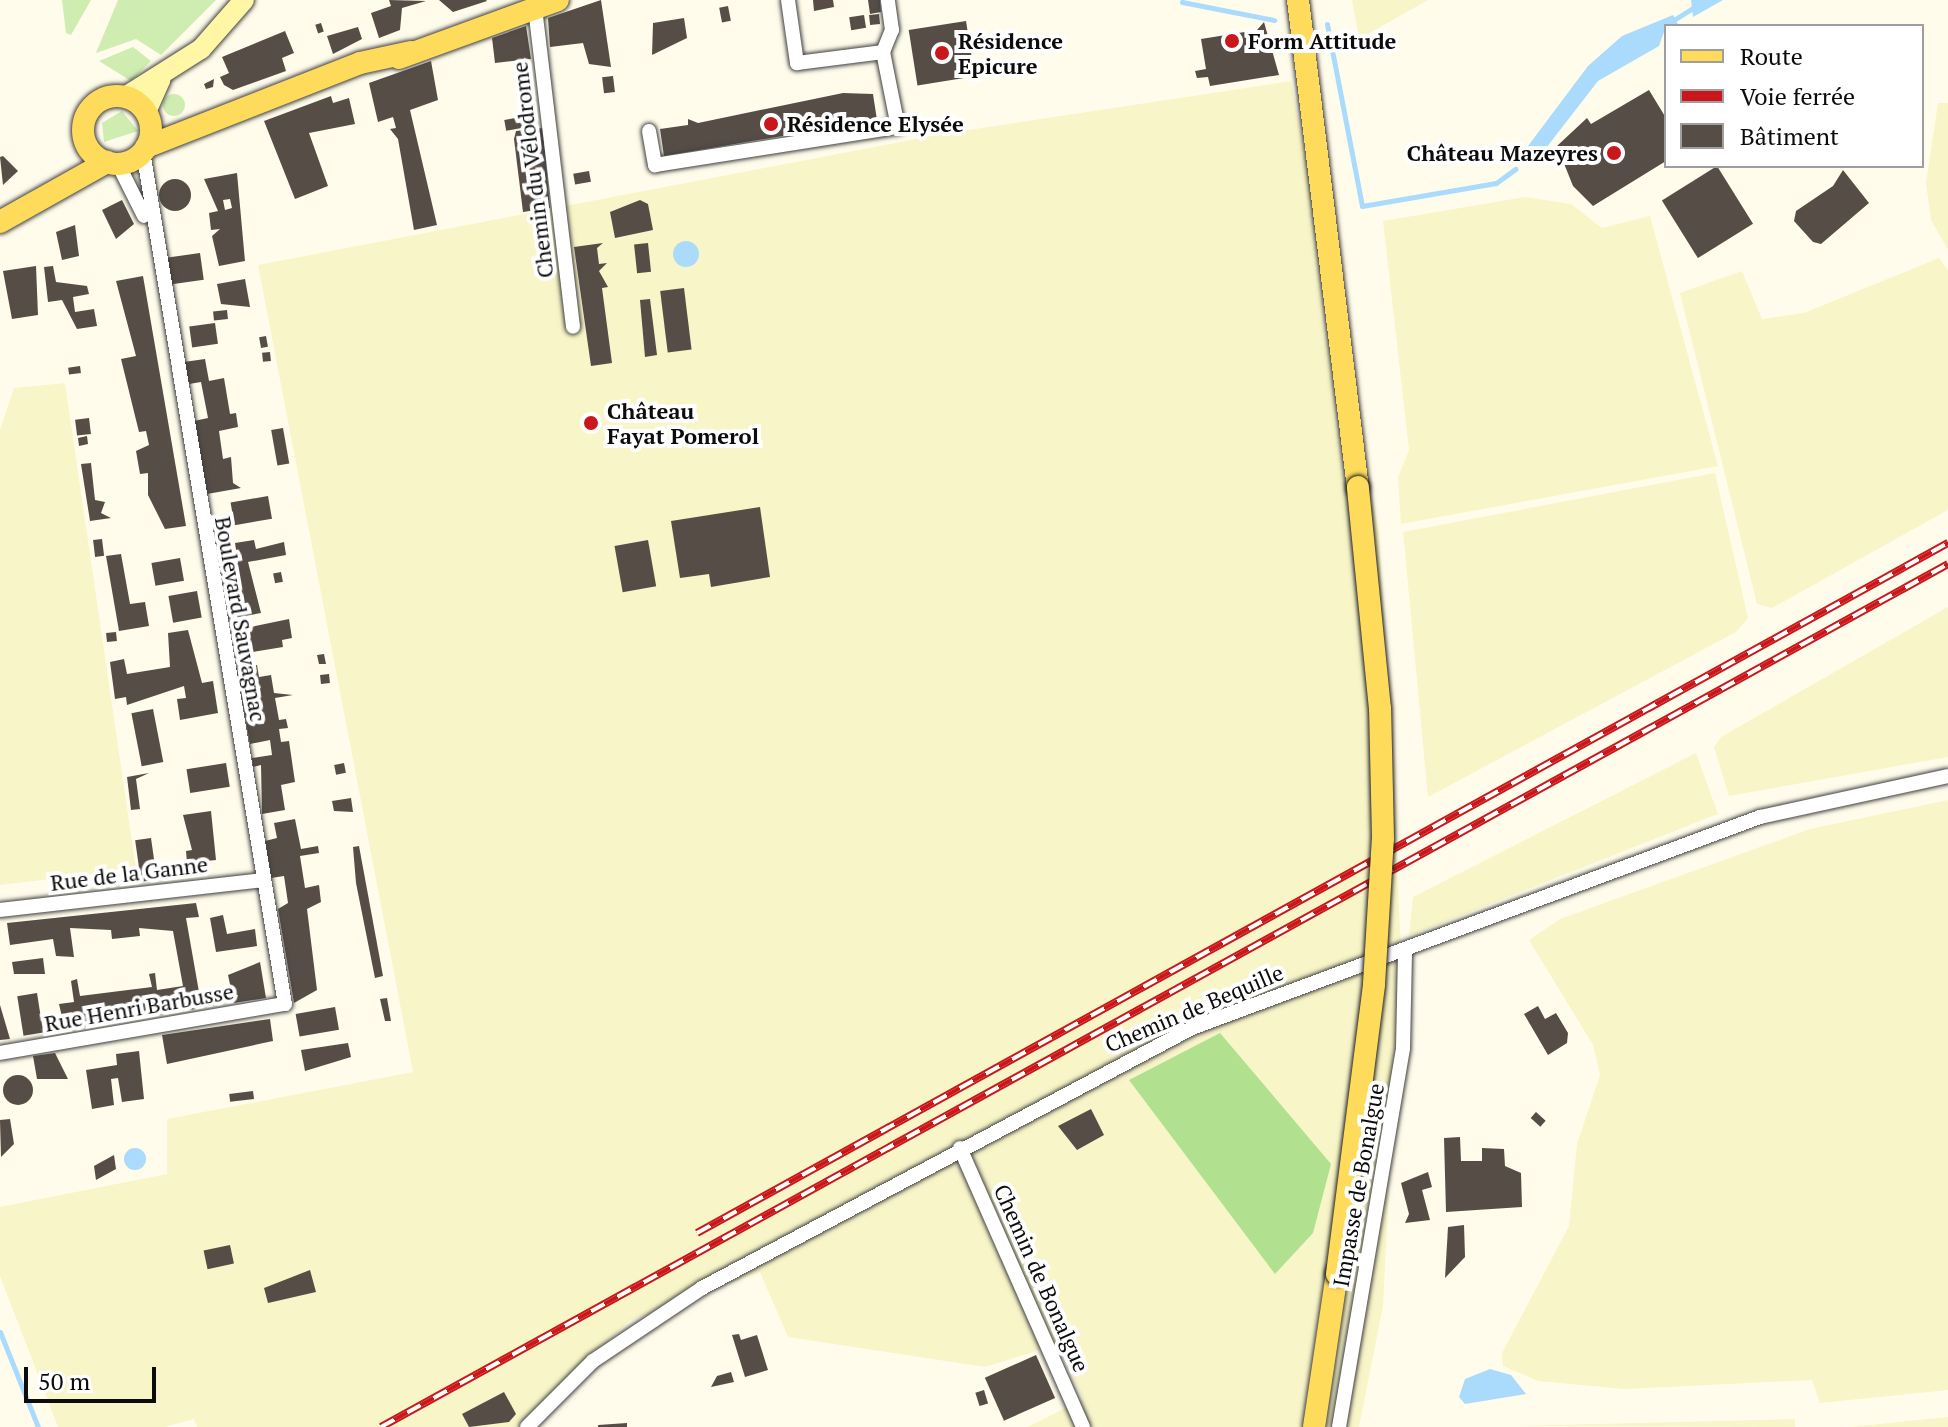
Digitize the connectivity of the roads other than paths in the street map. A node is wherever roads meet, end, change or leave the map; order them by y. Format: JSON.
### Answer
{"nodes":[{"id":1,"x":244,"y":0,"type":"edge"},
{"id":2,"x":558,"y":0,"type":"edge"},
{"id":3,"x":788,"y":0,"type":"edge"},
{"id":4,"x":888,"y":0,"type":"edge"},
{"id":5,"x":1298,"y":0,"type":"edge"},
{"id":6,"x":535,"y":8,"type":"junction"},
{"id":7,"x":883,"y":52,"type":"junction"},
{"id":8,"x":161,"y":79,"type":"junction"},
{"id":9,"x":125,"y":97,"type":"junction"},
{"id":10,"x":246,"y":109,"type":"junction"},
{"id":11,"x":148,"y":118,"type":"junction"},
{"id":12,"x":649,"y":131,"type":"dead end"},
{"id":13,"x":85,"y":139,"type":"junction"},
{"id":14,"x":145,"y":150,"type":"junction"},
{"id":15,"x":112,"y":163,"type":"junction"},
{"id":16,"x":0,"y":215,"type":"edge"},
{"id":17,"x":0,"y":222,"type":"edge"},
{"id":18,"x":155,"y":242,"type":"junction"},
{"id":19,"x":573,"y":327,"type":"dead end"},
{"id":20,"x":1948,"y":776,"type":"edge"},
{"id":21,"x":263,"y":880,"type":"junction"},
{"id":22,"x":0,"y":910,"type":"edge"},
{"id":23,"x":1405,"y":949,"type":"junction"},
{"id":24,"x":285,"y":1004,"type":"joint"},
{"id":25,"x":0,"y":1053,"type":"edge"},
{"id":26,"x":960,"y":1148,"type":"junction"},
{"id":27,"x":527,"y":1427,"type":"edge"},
{"id":28,"x":1083,"y":1427,"type":"edge"},
{"id":29,"x":1314,"y":1427,"type":"edge"},
{"id":30,"x":1339,"y":1427,"type":"edge"}],
"edges":[{"from":1,"to":8,"type":"street"},
{"from":2,"to":6,"type":"main road"},
{"from":3,"to":7,"type":"street"},
{"from":4,"to":7,"type":"street"},
{"from":5,"to":29,"type":"main road","bridge":true},
{"from":6,"to":10,"type":"main road"},
{"from":6,"to":19,"type":"street","name":"Chemin du Vélodrome"},
{"from":7,"to":12,"type":"street"},
{"from":8,"to":9,"type":"street"},
{"from":8,"to":11,"type":"street"},
{"from":9,"to":11,"type":"main road"},
{"from":9,"to":13,"type":"main road"},
{"from":10,"to":11,"type":"main road"},
{"from":10,"to":14,"type":"main road"},
{"from":11,"to":14,"type":"main road"},
{"from":13,"to":15,"type":"main road"},
{"from":13,"to":16,"type":"main road"},
{"from":14,"to":15,"type":"main road"},
{"from":14,"to":18,"type":"street","name":"Boulevard Sauvagnac"},
{"from":15,"to":17,"type":"main road"},
{"from":15,"to":18,"type":"street","name":"Boulevard Sauvagnac"},
{"from":18,"to":21,"type":"street","name":"Boulevard Sauvagnac"},
{"from":20,"to":23,"type":"street","name":"Chemin de Bequille"},
{"from":21,"to":22,"type":"street","name":"Rue de la Ganne"},
{"from":21,"to":24,"type":"street","name":"Boulevard Sauvagnac"},
{"from":23,"to":26,"type":"street","name":"Chemin de Bequille"},
{"from":23,"to":30,"type":"street","name":"Impasse de Bonalgue"},
{"from":24,"to":25,"type":"street","name":"Rue Henri Barbusse"},
{"from":26,"to":27,"type":"street","name":"Chemin de Bequille"},
{"from":26,"to":28,"type":"street","name":"Chemin de Bonalgue"}]}
